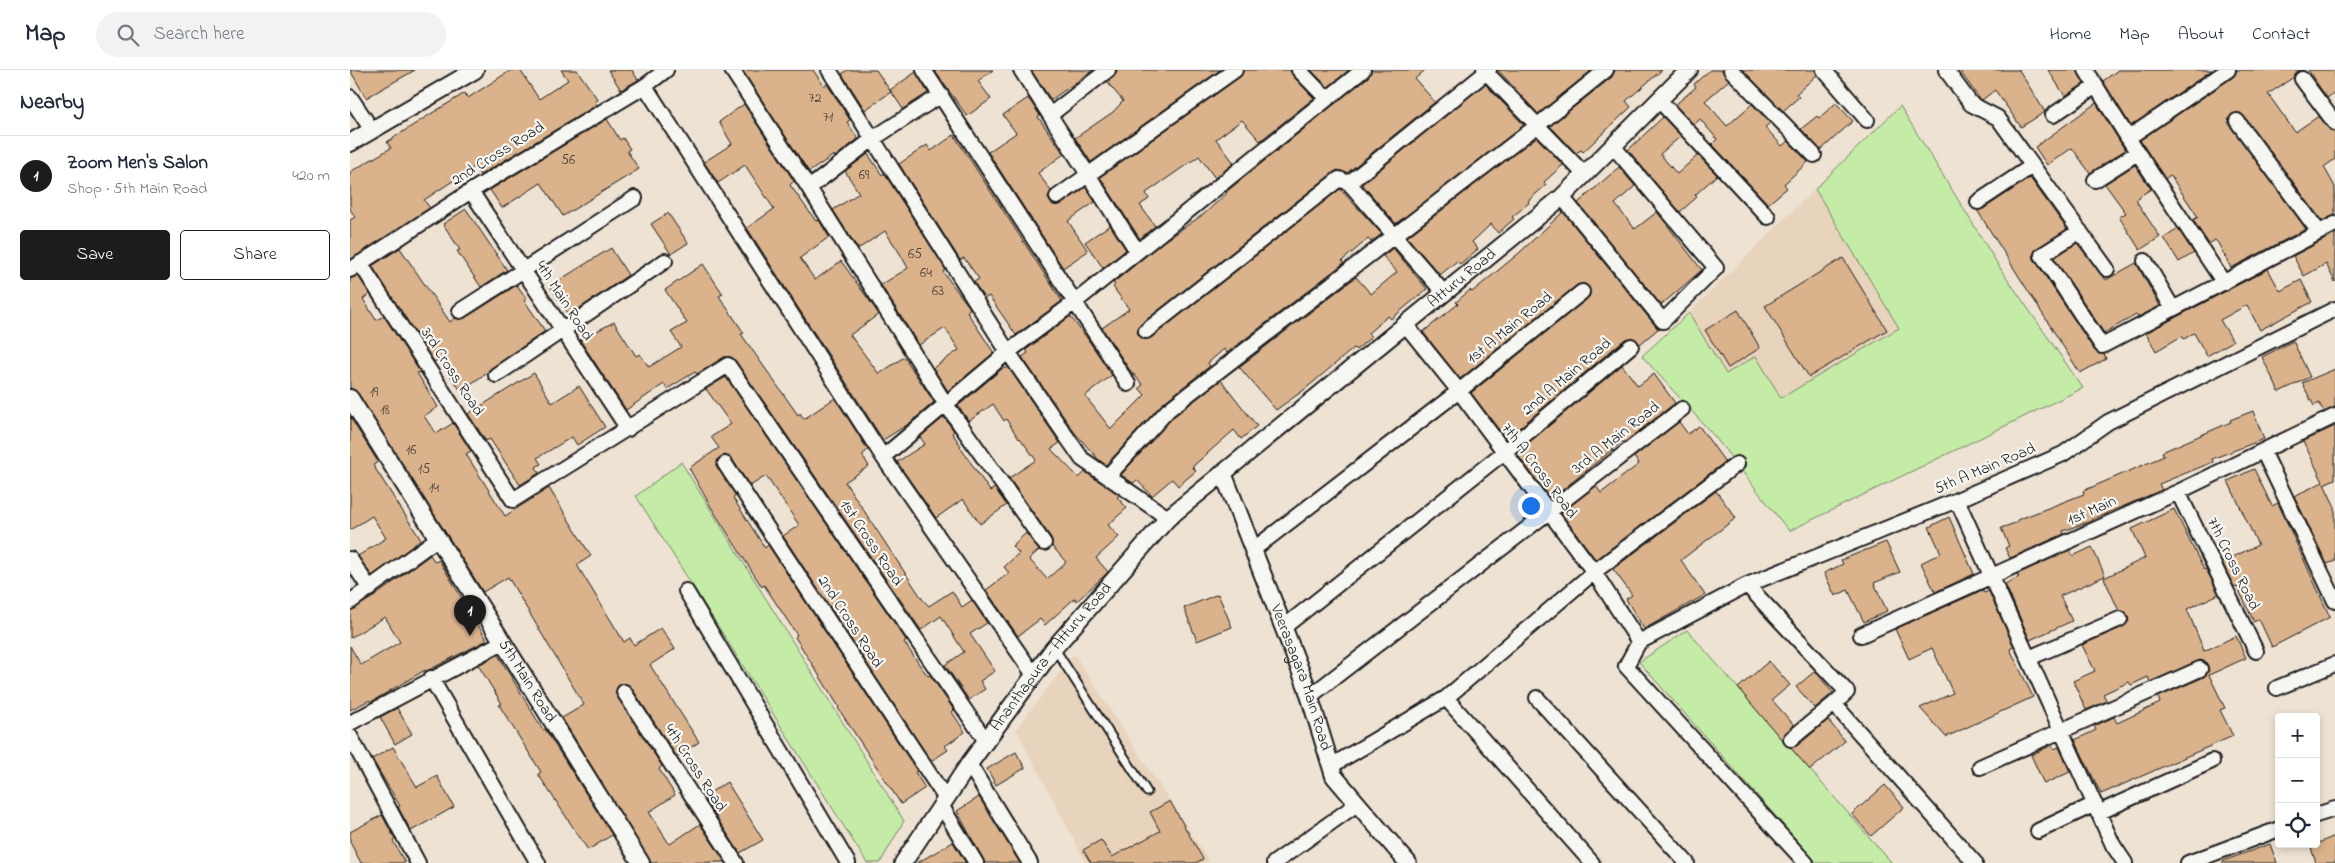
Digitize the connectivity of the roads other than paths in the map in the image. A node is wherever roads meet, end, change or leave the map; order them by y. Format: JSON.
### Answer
{"nodes":[{"id":1,"x":475,"y":70,"type":"edge"},
{"id":2,"x":666,"y":70,"type":"edge"},
{"id":3,"x":732,"y":70,"type":"edge"},
{"id":4,"x":830,"y":70,"type":"edge"},
{"id":5,"x":924,"y":70,"type":"edge"},
{"id":6,"x":1021,"y":70,"type":"edge"},
{"id":7,"x":1108,"y":70,"type":"edge"},
{"id":8,"x":1235,"y":70,"type":"edge"},
{"id":9,"x":1300,"y":70,"type":"edge"},
{"id":10,"x":1363,"y":70,"type":"edge"},
{"id":11,"x":1606,"y":70,"type":"edge"},
{"id":12,"x":1689,"y":70,"type":"edge"},
{"id":13,"x":1731,"y":70,"type":"edge"},
{"id":14,"x":1824,"y":70,"type":"edge"},
{"id":15,"x":1946,"y":70,"type":"edge"},
{"id":16,"x":2228,"y":70,"type":"edge"},
{"id":17,"x":1486,"y":71,"type":"edge"},
{"id":18,"x":2094,"y":76,"type":"edge"},
{"id":19,"x":2302,"y":79,"type":"dead end"},
{"id":20,"x":645,"y":86,"type":"junction"},
{"id":21,"x":941,"y":96,"type":"junction"},
{"id":22,"x":350,"y":97,"type":"edge"},
{"id":23,"x":1327,"y":99,"type":"junction"},
{"id":24,"x":1659,"y":100,"type":"junction"},
{"id":25,"x":1050,"y":115,"type":"junction"},
{"id":26,"x":2053,"y":115,"type":"dead end"},
{"id":27,"x":1867,"y":120,"type":"dead end"},
{"id":28,"x":2237,"y":121,"type":"dead end"},
{"id":29,"x":2335,"y":124,"type":"edge"},
{"id":30,"x":1538,"y":126,"type":"junction"},
{"id":31,"x":372,"y":130,"type":"junction"},
{"id":32,"x":874,"y":138,"type":"junction"},
{"id":33,"x":2128,"y":138,"type":"junction"},
{"id":34,"x":350,"y":143,"type":"edge"},
{"id":35,"x":1614,"y":147,"type":"junction"},
{"id":36,"x":2137,"y":153,"type":"junction"},
{"id":37,"x":1814,"y":155,"type":"dead end"},
{"id":38,"x":2032,"y":166,"type":"junction"},
{"id":39,"x":1586,"y":175,"type":"junction"},
{"id":40,"x":1088,"y":176,"type":"junction"},
{"id":41,"x":2095,"y":180,"type":"dead end"},
{"id":42,"x":1349,"y":183,"type":"junction"},
{"id":43,"x":809,"y":188,"type":"junction"},
{"id":44,"x":471,"y":191,"type":"junction"},
{"id":45,"x":1057,"y":197,"type":"dead end"},
{"id":46,"x":1562,"y":197,"type":"junction"},
{"id":47,"x":635,"y":198,"type":"dead end"},
{"id":48,"x":1978,"y":202,"type":"dead end"},
{"id":49,"x":1768,"y":217,"type":"dead end"},
{"id":50,"x":2335,"y":224,"type":"edge"},
{"id":51,"x":2080,"y":231,"type":"junction"},
{"id":52,"x":2320,"y":232,"type":"junction"},
{"id":53,"x":1394,"y":236,"type":"junction"},
{"id":54,"x":1137,"y":251,"type":"junction"},
{"id":55,"x":665,"y":261,"type":"dead end"},
{"id":56,"x":2145,"y":261,"type":"dead end"},
{"id":57,"x":355,"y":267,"type":"edge"},
{"id":58,"x":2106,"y":269,"type":"dead end"},
{"id":59,"x":523,"y":270,"type":"junction"},
{"id":60,"x":2224,"y":283,"type":"junction"},
{"id":61,"x":1582,"y":292,"type":"dead end"},
{"id":62,"x":1444,"y":293,"type":"junction"},
{"id":63,"x":1074,"y":302,"type":"junction"},
{"id":64,"x":2173,"y":309,"type":"junction"},
{"id":65,"x":2335,"y":309,"type":"edge"},
{"id":66,"x":460,"y":311,"type":"dead end"},
{"id":67,"x":1405,"y":324,"type":"junction"},
{"id":68,"x":562,"y":330,"type":"junction"},
{"id":69,"x":1146,"y":331,"type":"dead end"},
{"id":70,"x":1631,"y":346,"type":"dead end"},
{"id":71,"x":1008,"y":352,"type":"junction"},
{"id":72,"x":496,"y":375,"type":"dead end"},
{"id":73,"x":1128,"y":384,"type":"dead end"},
{"id":74,"x":1459,"y":391,"type":"junction"},
{"id":75,"x":350,"y":398,"type":"edge"},
{"id":76,"x":945,"y":403,"type":"junction"},
{"id":77,"x":1682,"y":409,"type":"dead end"},
{"id":78,"x":2335,"y":416,"type":"edge"},
{"id":79,"x":628,"y":429,"type":"junction"},
{"id":80,"x":2263,"y":451,"type":"junction"},
{"id":81,"x":1503,"y":453,"type":"junction"},
{"id":82,"x":883,"y":457,"type":"junction"},
{"id":83,"x":725,"y":464,"type":"dead end"},
{"id":84,"x":1737,"y":464,"type":"dead end"},
{"id":85,"x":1223,"y":473,"type":"junction"},
{"id":86,"x":1108,"y":476,"type":"junction"},
{"id":87,"x":2178,"y":492,"type":"junction"},
{"id":88,"x":1957,"y":500,"type":"junction"},
{"id":89,"x":1548,"y":513,"type":"junction"},
{"id":90,"x":1168,"y":518,"type":"junction"},
{"id":91,"x":437,"y":539,"type":"junction"},
{"id":92,"x":1044,"y":543,"type":"dead end"},
{"id":93,"x":1254,"y":549,"type":"junction"},
{"id":94,"x":350,"y":559,"type":"edge"},
{"id":95,"x":1594,"y":572,"type":"junction"},
{"id":96,"x":1991,"y":576,"type":"junction"},
{"id":97,"x":1747,"y":585,"type":"junction"},
{"id":98,"x":370,"y":589,"type":"junction"},
{"id":99,"x":686,"y":591,"type":"dead end"},
{"id":100,"x":2335,"y":601,"type":"edge"},
{"id":101,"x":350,"y":602,"type":"edge"},
{"id":102,"x":2120,"y":619,"type":"dead end"},
{"id":103,"x":1284,"y":627,"type":"junction"},
{"id":104,"x":1861,"y":635,"type":"dead end"},
{"id":105,"x":501,"y":642,"type":"junction"},
{"id":106,"x":1639,"y":642,"type":"junction"},
{"id":107,"x":1054,"y":648,"type":"junction"},
{"id":108,"x":2256,"y":651,"type":"dead end"},
{"id":109,"x":2028,"y":658,"type":"junction"},
{"id":110,"x":2335,"y":664,"type":"edge"},
{"id":111,"x":2200,"y":669,"type":"dead end"},
{"id":112,"x":1034,"y":675,"type":"junction"},
{"id":113,"x":431,"y":678,"type":"junction"},
{"id":114,"x":2276,"y":688,"type":"dead end"},
{"id":115,"x":624,"y":692,"type":"dead end"},
{"id":116,"x":1309,"y":697,"type":"junction"},
{"id":117,"x":1446,"y":698,"type":"junction"},
{"id":118,"x":1537,"y":698,"type":"dead end"},
{"id":119,"x":1834,"y":704,"type":"junction"},
{"id":120,"x":350,"y":723,"type":"edge"},
{"id":121,"x":2062,"y":731,"type":"junction"},
{"id":122,"x":350,"y":736,"type":"edge"},
{"id":123,"x":1791,"y":739,"type":"dead end"},
{"id":124,"x":986,"y":741,"type":"junction"},
{"id":125,"x":2212,"y":762,"type":"dead end"},
{"id":126,"x":969,"y":764,"type":"junction"},
{"id":127,"x":1331,"y":766,"type":"junction"},
{"id":128,"x":1980,"y":767,"type":"dead end"},
{"id":129,"x":1147,"y":792,"type":"dead end"},
{"id":130,"x":944,"y":802,"type":"junction"},
{"id":131,"x":1357,"y":804,"type":"junction"},
{"id":132,"x":2096,"y":809,"type":"junction"},
{"id":133,"x":2335,"y":809,"type":"edge"},
{"id":134,"x":2320,"y":815,"type":"edge"},
{"id":135,"x":2275,"y":830,"type":"edge"},
{"id":136,"x":2038,"y":831,"type":"dead end"},
{"id":137,"x":1407,"y":862,"type":"edge"},
{"id":138,"x":418,"y":863,"type":"edge"},
{"id":139,"x":538,"y":863,"type":"edge"},
{"id":140,"x":641,"y":863,"type":"edge"},
{"id":141,"x":736,"y":863,"type":"edge"},
{"id":142,"x":848,"y":863,"type":"edge"},
{"id":143,"x":903,"y":863,"type":"edge"},
{"id":144,"x":976,"y":863,"type":"edge"},
{"id":145,"x":1030,"y":863,"type":"edge"},
{"id":146,"x":1274,"y":863,"type":"edge"},
{"id":147,"x":1592,"y":863,"type":"edge"},
{"id":148,"x":1687,"y":863,"type":"edge"},
{"id":149,"x":1806,"y":863,"type":"edge"},
{"id":150,"x":1975,"y":863,"type":"edge"},
{"id":151,"x":2125,"y":863,"type":"edge"},
{"id":152,"x":2188,"y":863,"type":"edge"}],
"edges":[{"from":1,"to":31,"type":"street"},
{"from":2,"to":20,"type":"street","name":"2nd Cross Road"},
{"from":3,"to":43,"type":"street"},
{"from":4,"to":32,"type":"street"},
{"from":5,"to":21,"type":"street"},
{"from":6,"to":25,"type":"street"},
{"from":7,"to":25,"type":"street"},
{"from":8,"to":40,"type":"street"},
{"from":9,"to":23,"type":"street"},
{"from":10,"to":23,"type":"street"},
{"from":11,"to":30,"type":"street"},
{"from":12,"to":24,"type":"street","name":"Atturu Road"},
{"from":13,"to":37,"type":"street"},
{"from":14,"to":27,"type":"street"},
{"from":15,"to":38,"type":"street"},
{"from":16,"to":33,"type":"street"},
{"from":17,"to":30,"type":"street"},
{"from":17,"to":42,"type":"street"},
{"from":18,"to":26,"type":"street"},
{"from":18,"to":33,"type":"street"},
{"from":19,"to":29,"type":"street"},
{"from":20,"to":44,"type":"street","name":"2nd Cross Road"},
{"from":20,"to":82,"type":"street"},
{"from":21,"to":32,"type":"street"},
{"from":21,"to":63,"type":"street"},
{"from":22,"to":31,"type":"street"},
{"from":23,"to":54,"type":"street"},
{"from":24,"to":35,"type":"street","name":"Atturu Road"},
{"from":24,"to":49,"type":"street"},
{"from":25,"to":40,"type":"street"},
{"from":28,"to":52,"type":"street"},
{"from":30,"to":39,"type":"street"},
{"from":30,"to":53,"type":"street"},
{"from":31,"to":34,"type":"street"},
{"from":32,"to":43,"type":"street"},
{"from":32,"to":71,"type":"street"},
{"from":33,"to":36,"type":"street"},
{"from":35,"to":39,"type":"street","name":"Atturu Road"},
{"from":35,"to":46,"type":"street"},
{"from":36,"to":41,"type":"street"},
{"from":36,"to":60,"type":"street"},
{"from":38,"to":48,"type":"street"},
{"from":38,"to":51,"type":"street"},
{"from":39,"to":46,"type":"street","name":"Atturu Road"},
{"from":40,"to":45,"type":"street"},
{"from":40,"to":54,"type":"street"},
{"from":42,"to":53,"type":"street"},
{"from":42,"to":69,"type":"street"},
{"from":43,"to":76,"type":"street"},
{"from":44,"to":57,"type":"street","name":"2nd Cross Road"},
{"from":44,"to":59,"type":"street","name":"4th Main Road"},
{"from":46,"to":62,"type":"street","name":"Atturu Road"},
{"from":47,"to":59,"type":"street"},
{"from":50,"to":52,"type":"street"},
{"from":51,"to":58,"type":"street"},
{"from":51,"to":64,"type":"street"},
{"from":52,"to":60,"type":"street"},
{"from":53,"to":62,"type":"street"},
{"from":53,"to":86,"type":"street"},
{"from":54,"to":63,"type":"street"},
{"from":55,"to":68,"type":"street"},
{"from":56,"to":64,"type":"street"},
{"from":57,"to":79,"type":"street","name":"3rd Cross Road"},
{"from":59,"to":66,"type":"street"},
{"from":59,"to":68,"type":"street","name":"4th Main Road"},
{"from":60,"to":64,"type":"street"},
{"from":61,"to":74,"type":"street","name":"1st A Main Road"},
{"from":62,"to":67,"type":"street","name":"Atturu Road"},
{"from":63,"to":71,"type":"street"},
{"from":63,"to":73,"type":"street"},
{"from":65,"to":88,"type":"street","name":"5th A Main Road"},
{"from":67,"to":74,"type":"street","name":"7th A Cross Road"},
{"from":67,"to":85,"type":"street","name":"Atturu Road"},
{"from":68,"to":72,"type":"street"},
{"from":68,"to":79,"type":"street","name":"4th Main Road"},
{"from":70,"to":81,"type":"street","name":"2nd A Main Road"},
{"from":71,"to":76,"type":"street"},
{"from":71,"to":86,"type":"street"},
{"from":74,"to":81,"type":"street","name":"7th A Cross Road"},
{"from":74,"to":93,"type":"street","name":"1st A Main Road"},
{"from":75,"to":91,"type":"street","name":"5th Main Road"},
{"from":76,"to":82,"type":"street"},
{"from":76,"to":92,"type":"street"},
{"from":77,"to":89,"type":"street","name":"3rd A Main Road"},
{"from":78,"to":80,"type":"street","name":"1st Main"},
{"from":79,"to":124,"type":"street","name":"1st Cross Road"},
{"from":80,"to":87,"type":"street","name":"1st Main"},
{"from":80,"to":100,"type":"street"},
{"from":81,"to":89,"type":"street","name":"7th A Cross Road"},
{"from":81,"to":103,"type":"street","name":"2nd A Main Road"},
{"from":82,"to":112,"type":"street"},
{"from":83,"to":130,"type":"street","name":"2nd Cross Road"},
{"from":84,"to":95,"type":"street"},
{"from":85,"to":90,"type":"street","name":"Ananthapura - Atturu Road"},
{"from":85,"to":93,"type":"street","name":"Veerasagara Main Road"},
{"from":86,"to":90,"type":"street"},
{"from":87,"to":96,"type":"street","name":"1st Main"},
{"from":87,"to":108,"type":"street","name":"7th Cross Road"},
{"from":88,"to":96,"type":"street"},
{"from":88,"to":97,"type":"street","name":"5th A Main Road"},
{"from":89,"to":95,"type":"street","name":"7th A Cross Road"},
{"from":89,"to":116,"type":"street","name":"3rd A Main Road"},
{"from":90,"to":107,"type":"street","name":"Ananthapura - Atturu Road"},
{"from":91,"to":98,"type":"street"},
{"from":91,"to":105,"type":"street","name":"5th Main Road"},
{"from":93,"to":103,"type":"street","name":"Veerasagara Main Road"},
{"from":94,"to":98,"type":"street"},
{"from":95,"to":106,"type":"street","name":"7th A Cross Road"},
{"from":95,"to":117,"type":"street"},
{"from":96,"to":104,"type":"street","name":"1st Main"},
{"from":96,"to":109,"type":"street"},
{"from":97,"to":106,"type":"street","name":"5th A Main Road"},
{"from":97,"to":119,"type":"street"},
{"from":98,"to":101,"type":"street"},
{"from":99,"to":142,"type":"street"},
{"from":102,"to":109,"type":"street"},
{"from":103,"to":116,"type":"street","name":"Veerasagara Main Road"},
{"from":105,"to":113,"type":"street"},
{"from":105,"to":140,"type":"street","name":"5th Main Road"},
{"from":106,"to":149,"type":"street"},
{"from":107,"to":112,"type":"street","name":"Ananthapura - Atturu Road"},
{"from":107,"to":129,"type":"lane"},
{"from":109,"to":121,"type":"street"},
{"from":110,"to":114,"type":"street"},
{"from":111,"to":121,"type":"street"},
{"from":112,"to":124,"type":"street","name":"Ananthapura - Atturu Road"},
{"from":113,"to":120,"type":"street"},
{"from":113,"to":139,"type":"street"},
{"from":115,"to":141,"type":"street","name":"4th Cross Road"},
{"from":116,"to":127,"type":"street","name":"Veerasagara Main Road"},
{"from":117,"to":127,"type":"street"},
{"from":117,"to":147,"type":"street"},
{"from":118,"to":148,"type":"street"},
{"from":119,"to":123,"type":"street"},
{"from":119,"to":150,"type":"street"},
{"from":121,"to":128,"type":"street"},
{"from":121,"to":132,"type":"street"},
{"from":122,"to":138,"type":"street"},
{"from":124,"to":126,"type":"street","name":"Ananthapura - Atturu Road"},
{"from":125,"to":132,"type":"street"},
{"from":126,"to":130,"type":"street","name":"Ananthapura - Atturu Road"},
{"from":126,"to":145,"type":"street"},
{"from":127,"to":131,"type":"street","name":"Veerasagara Main Road"},
{"from":130,"to":143,"type":"street","name":"Ananthapura - Atturu Road"},
{"from":130,"to":144,"type":"street","name":"2nd Cross Road"},
{"from":131,"to":137,"type":"street","name":"Veerasagara Main Road"},
{"from":131,"to":146,"type":"street"},
{"from":132,"to":136,"type":"street"},
{"from":132,"to":151,"type":"street"},
{"from":133,"to":134,"type":"street"},
{"from":135,"to":152,"type":"street"}]}
